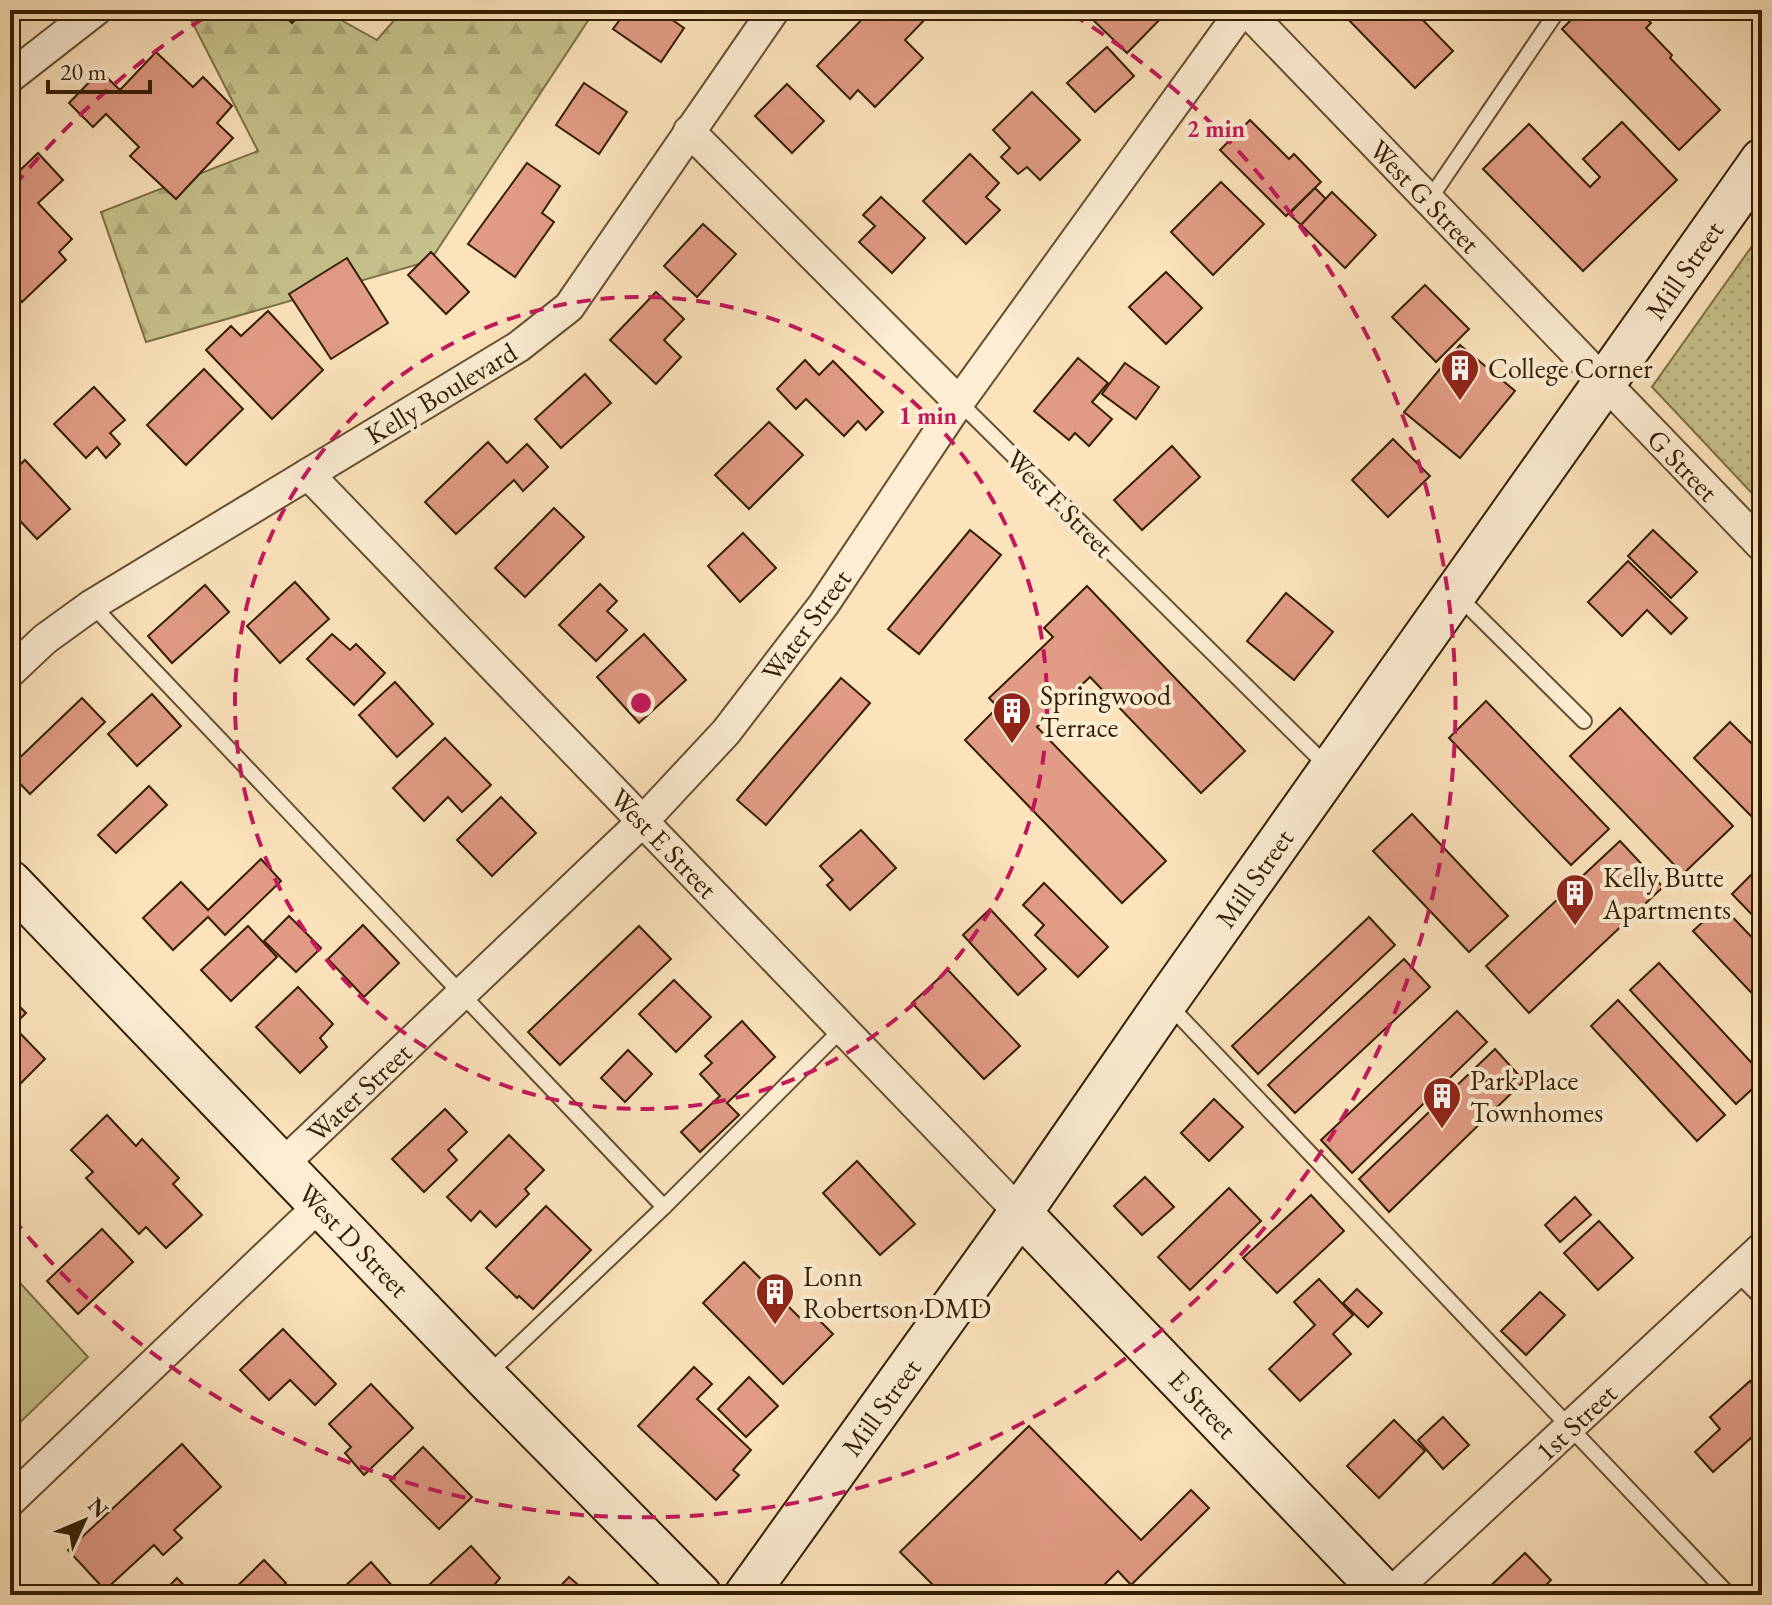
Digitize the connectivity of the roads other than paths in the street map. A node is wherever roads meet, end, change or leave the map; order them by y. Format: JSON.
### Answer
{"nodes":[{"id":1,"x":96,"y":10,"type":"edge"},
{"id":2,"x":774,"y":10,"type":"edge"},
{"id":3,"x":1244,"y":10,"type":"edge"},
{"id":4,"x":1558,"y":10,"type":"edge"},
{"id":5,"x":10,"y":77,"type":"edge"},
{"id":6,"x":689,"y":131,"type":"junction"},
{"id":7,"x":1762,"y":160,"type":"edge"},
{"id":8,"x":1429,"y":200,"type":"junction"},
{"id":9,"x":1604,"y":384,"type":"junction"},
{"id":10,"x":959,"y":402,"type":"junction"},
{"id":11,"x":308,"y":474,"type":"junction"},
{"id":12,"x":1762,"y":546,"type":"edge"},
{"id":13,"x":1456,"y":594,"type":"junction"},
{"id":14,"x":92,"y":605,"type":"junction"},
{"id":15,"x":10,"y":672,"type":"edge"},
{"id":16,"x":1584,"y":721,"type":"dead end"},
{"id":17,"x":1331,"y":770,"type":"junction"},
{"id":18,"x":643,"y":821,"type":"junction"},
{"id":19,"x":10,"y":882,"type":"edge"},
{"id":20,"x":463,"y":994,"type":"junction"},
{"id":21,"x":1166,"y":1002,"type":"junction"},
{"id":22,"x":842,"y":1029,"type":"junction"},
{"id":23,"x":282,"y":1165,"type":"junction"},
{"id":24,"x":320,"y":1205,"type":"junction"},
{"id":25,"x":664,"y":1207,"type":"junction"},
{"id":26,"x":1020,"y":1213,"type":"junction"},
{"id":27,"x":1755,"y":1267,"type":"edge"},
{"id":28,"x":485,"y":1377,"type":"junction"},
{"id":29,"x":1569,"y":1428,"type":"junction"},
{"id":30,"x":10,"y":1501,"type":"edge"},
{"id":31,"x":700,"y":1595,"type":"edge"},
{"id":32,"x":746,"y":1595,"type":"edge"},
{"id":33,"x":1388,"y":1595,"type":"edge"},
{"id":34,"x":1729,"y":1595,"type":"edge"}],
"edges":[{"from":1,"to":5,"type":"street"},
{"from":2,"to":6,"type":"street","name":"Kelly Boulevard"},
{"from":3,"to":8,"type":"street","name":"West G Street"},
{"from":3,"to":10,"type":"street","name":"Water Street"},
{"from":4,"to":8,"type":"lane"},
{"from":6,"to":10,"type":"street","name":"West F Street"},
{"from":6,"to":11,"type":"street","name":"Kelly Boulevard"},
{"from":7,"to":9,"type":"street","name":"Mill Street"},
{"from":8,"to":9,"type":"street","name":"West G Street"},
{"from":9,"to":12,"type":"street","name":"G Street"},
{"from":9,"to":13,"type":"street","name":"Mill Street"},
{"from":10,"to":17,"type":"lane","name":"West F Street"},
{"from":10,"to":18,"type":"street","name":"Water Street"},
{"from":11,"to":14,"type":"street","name":"Kelly Boulevard"},
{"from":11,"to":18,"type":"street","name":"West E Street"},
{"from":13,"to":16,"type":"lane"},
{"from":13,"to":17,"type":"street","name":"Mill Street"},
{"from":14,"to":15,"type":"street","name":"Kelly Boulevard"},
{"from":14,"to":20,"type":"lane"},
{"from":17,"to":21,"type":"street","name":"Mill Street"},
{"from":18,"to":20,"type":"street","name":"Water Street"},
{"from":18,"to":22,"type":"street","name":"West E Street"},
{"from":19,"to":23,"type":"street","name":"West D Street"},
{"from":20,"to":23,"type":"street","name":"Water Street"},
{"from":20,"to":25,"type":"lane"},
{"from":21,"to":26,"type":"street","name":"Mill Street"},
{"from":21,"to":29,"type":"lane"},
{"from":22,"to":25,"type":"lane"},
{"from":22,"to":26,"type":"street","name":"West E Street"},
{"from":23,"to":24,"type":"street","name":"West D Street"},
{"from":24,"to":28,"type":"street","name":"West D Street"},
{"from":24,"to":30,"type":"street"},
{"from":25,"to":28,"type":"lane"},
{"from":26,"to":32,"type":"street","name":"Mill Street"},
{"from":26,"to":33,"type":"street","name":"E Street"},
{"from":27,"to":29,"type":"street","name":"1st Street"},
{"from":28,"to":31,"type":"street","name":"West D Street"},
{"from":29,"to":33,"type":"street","name":"1st Street"},
{"from":29,"to":34,"type":"lane"}]}
